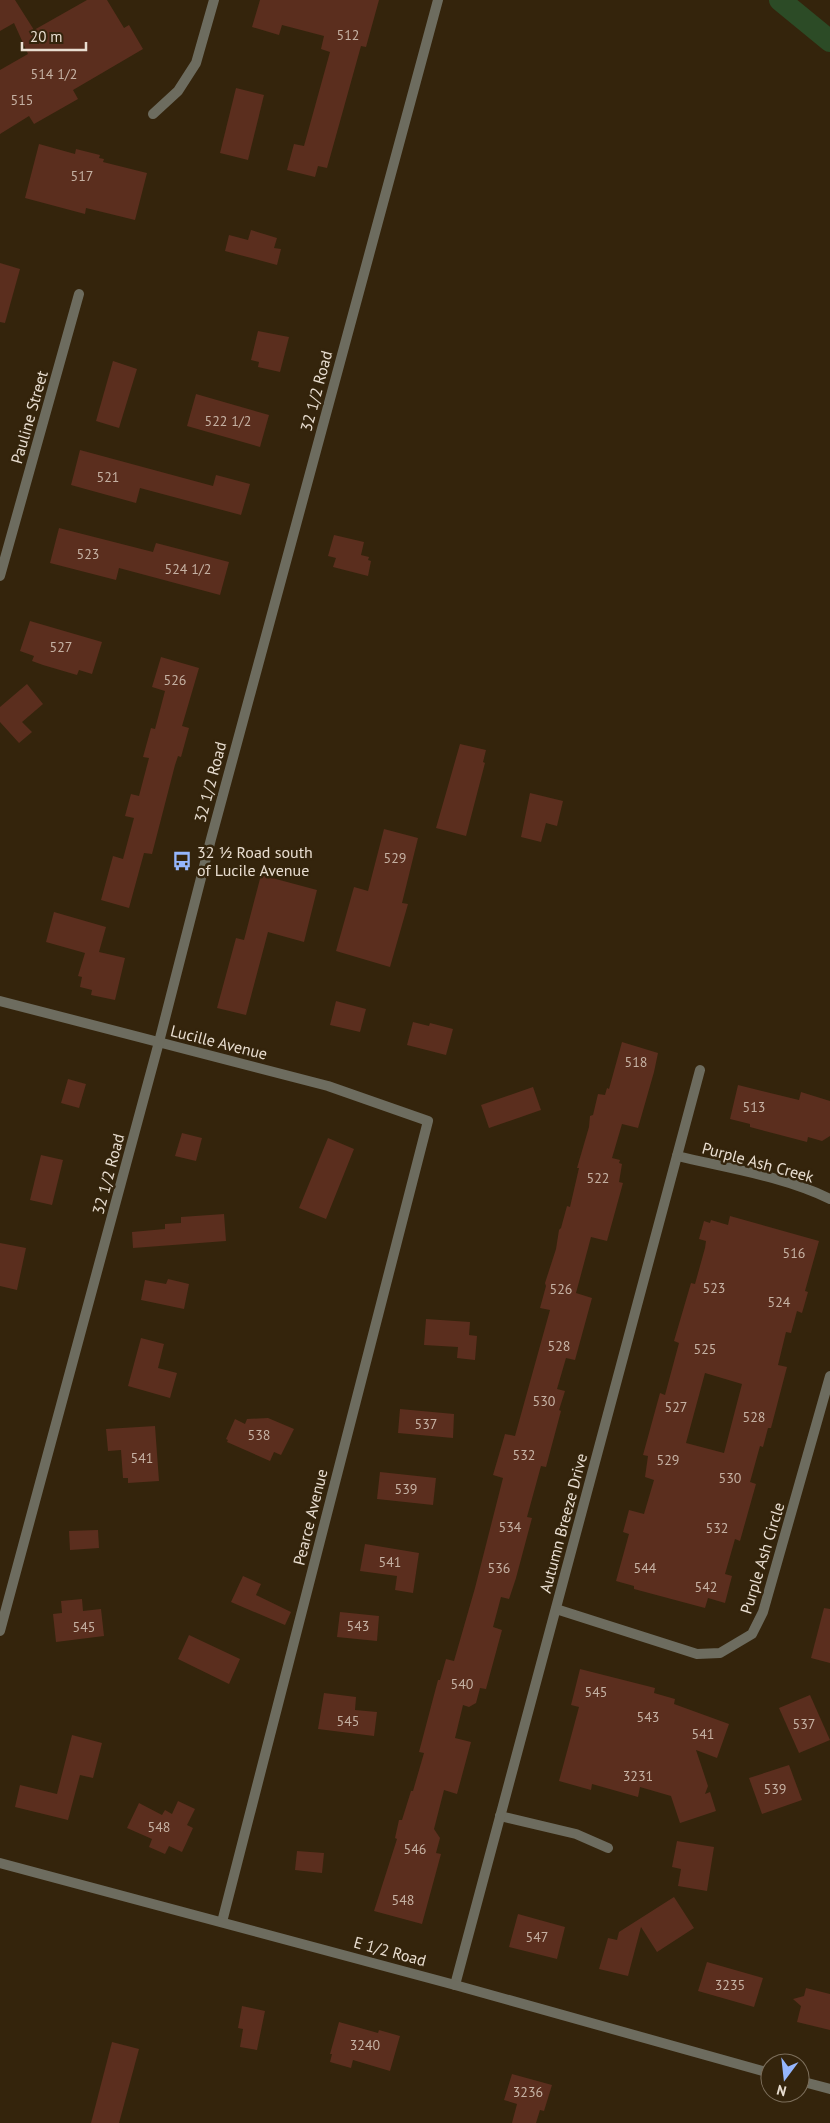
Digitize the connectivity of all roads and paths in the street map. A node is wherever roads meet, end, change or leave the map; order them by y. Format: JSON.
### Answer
{"nodes":[{"id":1,"x":214,"y":0,"type":"edge"},
{"id":2,"x":438,"y":0,"type":"edge"},
{"id":3,"x":153,"y":114,"type":"dead end"},
{"id":4,"x":79,"y":294,"type":"dead end"},
{"id":5,"x":0,"y":576,"type":"edge"},
{"id":6,"x":0,"y":1001,"type":"edge"},
{"id":7,"x":159,"y":1042,"type":"junction"},
{"id":8,"x":700,"y":1070,"type":"dead end"},
{"id":9,"x":428,"y":1121,"type":"joint"},
{"id":10,"x":677,"y":1156,"type":"junction"},
{"id":11,"x":830,"y":1199,"type":"edge"},
{"id":12,"x":830,"y":1376,"type":"edge"},
{"id":13,"x":556,"y":1609,"type":"junction"},
{"id":14,"x":0,"y":1631,"type":"edge"},
{"id":15,"x":500,"y":1816,"type":"junction"},
{"id":16,"x":608,"y":1848,"type":"dead end"},
{"id":17,"x":0,"y":1864,"type":"edge"},
{"id":18,"x":222,"y":1922,"type":"junction"},
{"id":19,"x":455,"y":1985,"type":"junction"},
{"id":20,"x":760,"y":2070,"type":"edge"},
{"id":21,"x":810,"y":2084,"type":"edge"},
{"id":22,"x":830,"y":2089,"type":"edge"}],
"edges":[{"from":1,"to":3,"type":"street"},
{"from":2,"to":7,"type":"street","name":"32 1/2 Road"},
{"from":4,"to":5,"type":"street","name":"Pauline Street"},
{"from":6,"to":7,"type":"street","name":"Lucille Avenue"},
{"from":7,"to":9,"type":"street","name":"Lucille Avenue"},
{"from":7,"to":14,"type":"street","name":"32 1/2 Road"},
{"from":8,"to":10,"type":"street","name":"Autumn Breeze Drive"},
{"from":9,"to":18,"type":"street","name":"Pearce Avenue"},
{"from":10,"to":11,"type":"street","name":"Purple Ash Creek"},
{"from":10,"to":13,"type":"street","name":"Autumn Breeze Drive"},
{"from":12,"to":13,"type":"street","name":"Purple Ash Circle"},
{"from":13,"to":15,"type":"street","name":"Autumn Breeze Drive"},
{"from":15,"to":16,"type":"street"},
{"from":15,"to":19,"type":"street","name":"Autumn Breeze Drive"},
{"from":17,"to":18,"type":"street","name":"E 1/2 Road"},
{"from":18,"to":19,"type":"street","name":"E 1/2 Road"},
{"from":19,"to":20,"type":"street","name":"E 1/2 Road"},
{"from":21,"to":22,"type":"street"}]}
